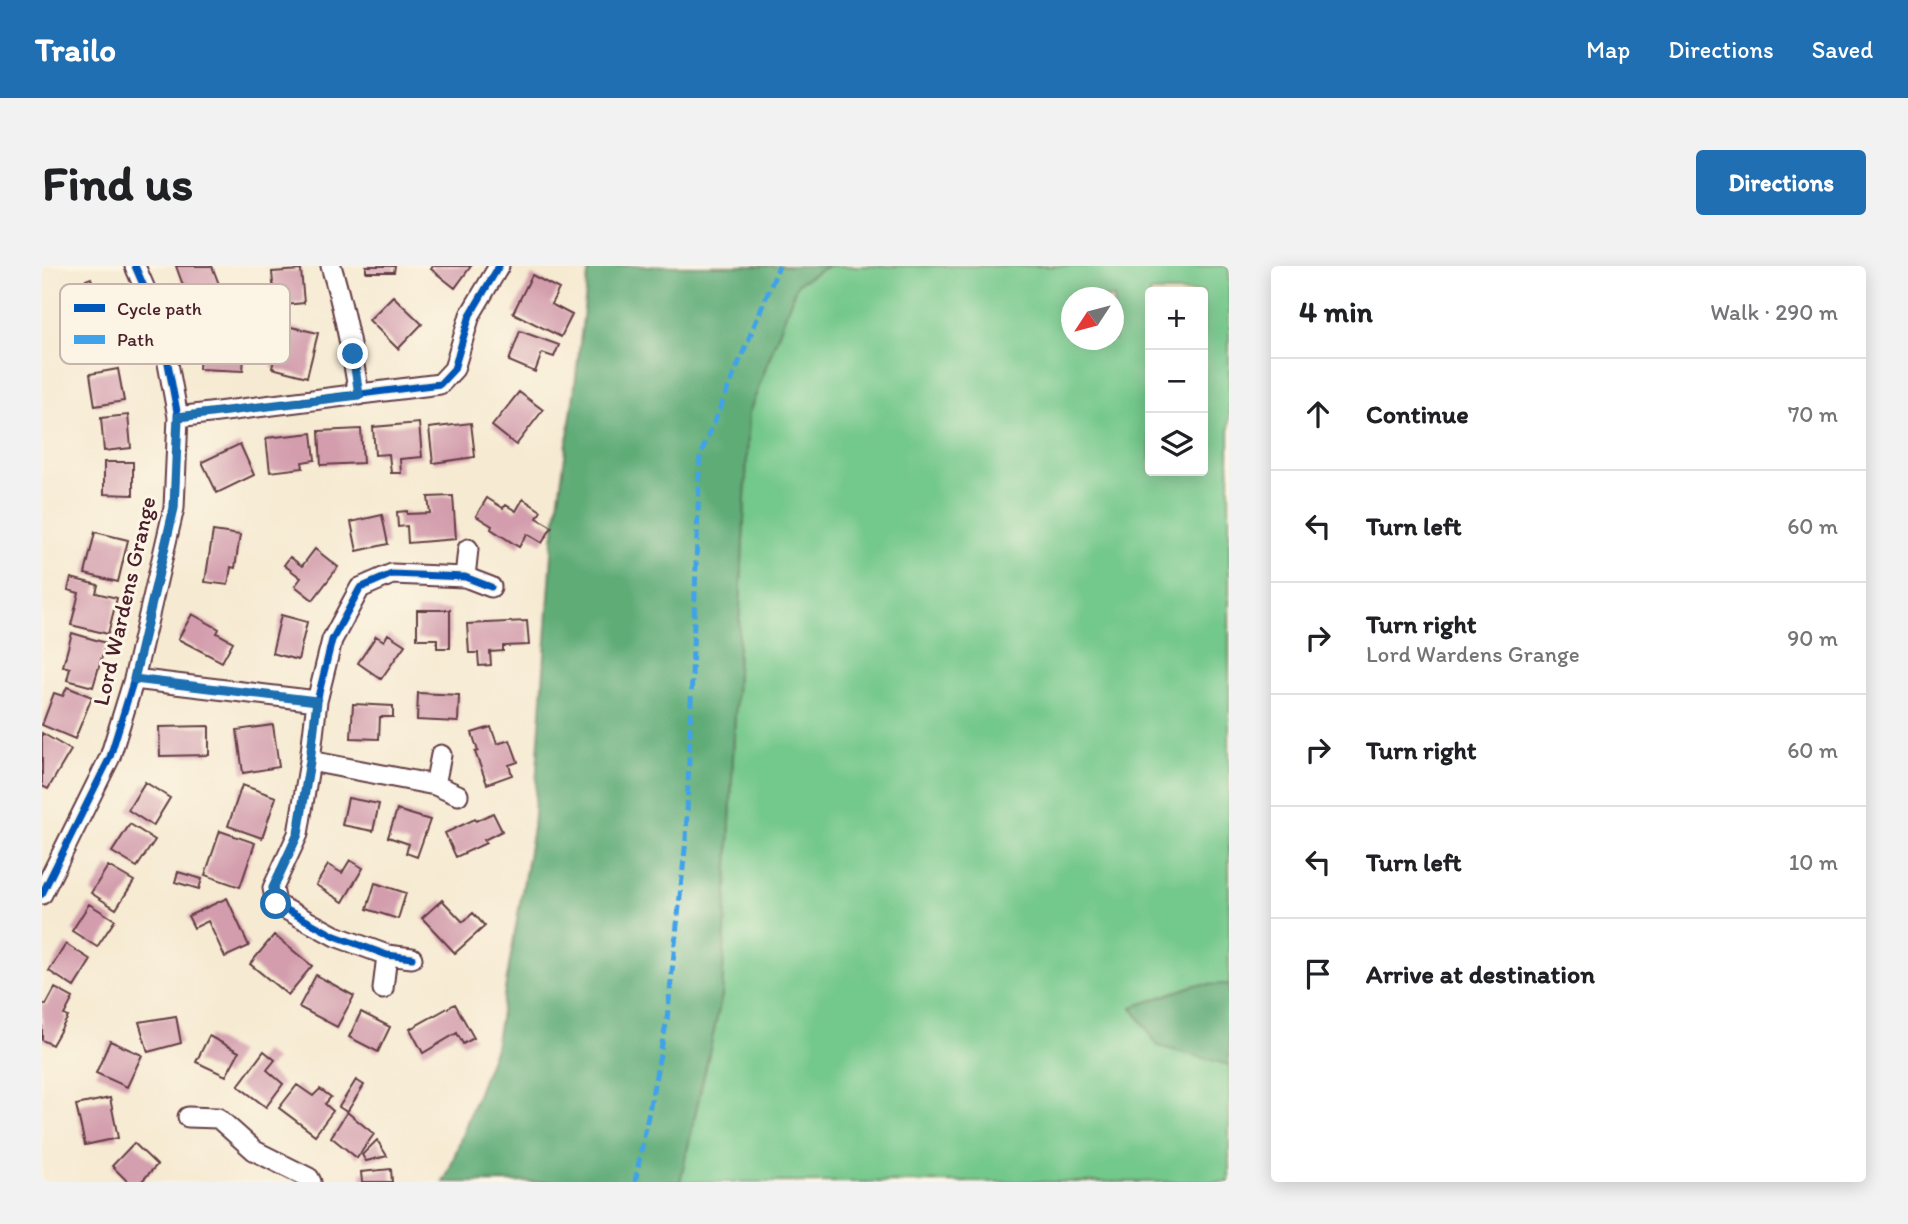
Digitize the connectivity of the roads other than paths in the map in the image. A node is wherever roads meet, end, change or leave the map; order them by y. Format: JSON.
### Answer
{"nodes":[{"id":1,"x":135,"y":266,"type":"edge"},
{"id":2,"x":331,"y":266,"type":"edge"},
{"id":3,"x":499,"y":266,"type":"edge"},
{"id":4,"x":143,"y":284,"type":"edge"},
{"id":5,"x":168,"y":364,"type":"edge"},
{"id":6,"x":359,"y":395,"type":"junction"},
{"id":7,"x":178,"y":417,"type":"junction"},
{"id":8,"x":468,"y":549,"type":"dead end"},
{"id":9,"x":465,"y":577,"type":"junction"},
{"id":10,"x":491,"y":587,"type":"dead end"},
{"id":11,"x":134,"y":679,"type":"junction"},
{"id":12,"x":317,"y":701,"type":"junction"},
{"id":13,"x":442,"y":755,"type":"dead end"},
{"id":14,"x":310,"y":761,"type":"junction"},
{"id":15,"x":435,"y":785,"type":"junction"},
{"id":16,"x":458,"y":795,"type":"dead end"},
{"id":17,"x":42,"y":894,"type":"edge"},
{"id":18,"x":387,"y":954,"type":"junction"},
{"id":19,"x":412,"y":958,"type":"dead end"},
{"id":20,"x":383,"y":989,"type":"dead end"},
{"id":21,"x":188,"y":1117,"type":"dead end"},
{"id":22,"x":311,"y":1182,"type":"edge"}],
"edges":[{"from":1,"to":4,"type":"street","name":"Lord Wardens Grange"},
{"from":2,"to":6,"type":"street"},
{"from":3,"to":6,"type":"street"},
{"from":5,"to":7,"type":"street","name":"Lord Wardens Grange"},
{"from":6,"to":7,"type":"street"},
{"from":7,"to":11,"type":"street","name":"Lord Wardens Grange"},
{"from":8,"to":9,"type":"street"},
{"from":9,"to":10,"type":"street"},
{"from":9,"to":12,"type":"street"},
{"from":11,"to":12,"type":"street"},
{"from":11,"to":17,"type":"street","name":"Lord Wardens Grange"},
{"from":12,"to":14,"type":"street"},
{"from":13,"to":15,"type":"street"},
{"from":14,"to":15,"type":"street"},
{"from":14,"to":18,"type":"street"},
{"from":15,"to":16,"type":"street"},
{"from":18,"to":19,"type":"street"},
{"from":18,"to":20,"type":"street"},
{"from":21,"to":22,"type":"street"}]}
